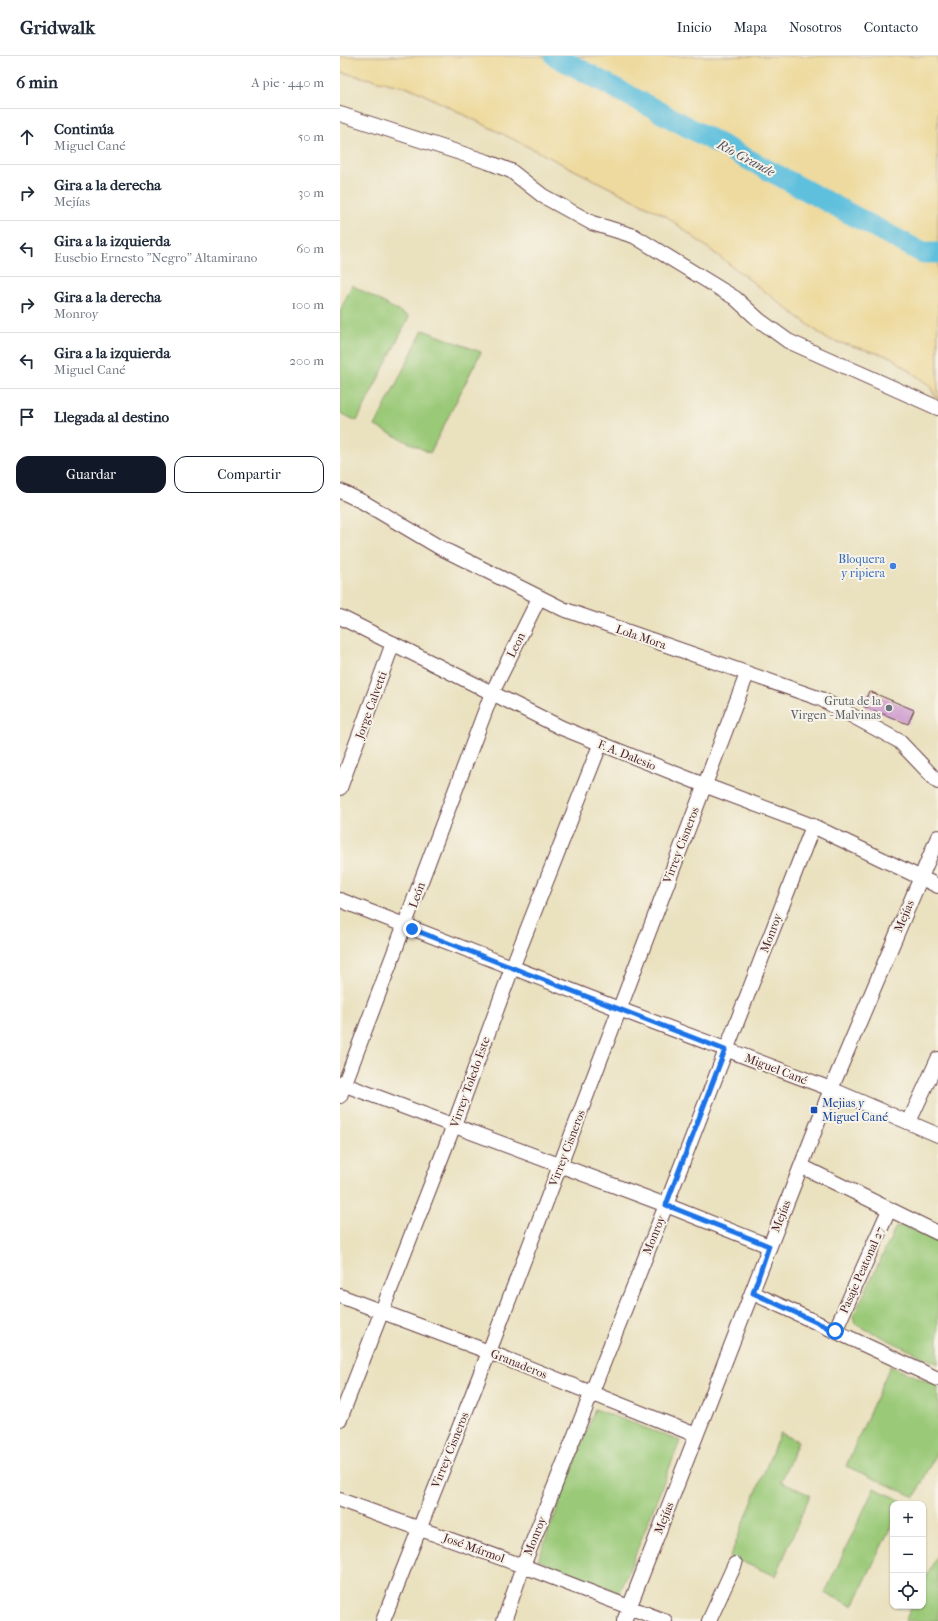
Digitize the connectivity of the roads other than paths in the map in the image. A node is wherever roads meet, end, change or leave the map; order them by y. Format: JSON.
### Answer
{"nodes":[{"id":1,"x":340,"y":114,"type":"edge"},
{"id":2,"x":938,"y":408,"type":"edge"},
{"id":3,"x":340,"y":491,"type":"edge"},
{"id":4,"x":539,"y":598,"type":"junction"},
{"id":5,"x":340,"y":617,"type":"edge"},
{"id":6,"x":393,"y":643,"type":"junction"},
{"id":7,"x":747,"y":674,"type":"junction"},
{"id":8,"x":492,"y":693,"type":"junction"},
{"id":9,"x":600,"y":745,"type":"junction"},
{"id":10,"x":938,"y":782,"type":"edge"},
{"id":11,"x":704,"y":785,"type":"junction"},
{"id":12,"x":340,"y":788,"type":"edge"},
{"id":13,"x":812,"y":826,"type":"junction"},
{"id":14,"x":938,"y":837,"type":"edge"},
{"id":15,"x":921,"y":877,"type":"junction"},
{"id":16,"x":938,"y":886,"type":"edge"},
{"id":17,"x":340,"y":900,"type":"edge"},
{"id":18,"x":406,"y":926,"type":"junction"},
{"id":19,"x":512,"y":968,"type":"junction"},
{"id":20,"x":619,"y":1009,"type":"junction"},
{"id":21,"x":725,"y":1050,"type":"junction"},
{"id":22,"x":938,"y":1059,"type":"edge"},
{"id":23,"x":341,"y":1088,"type":"edge"},
{"id":24,"x":831,"y":1089,"type":"junction"},
{"id":25,"x":909,"y":1122,"type":"junction"},
{"id":26,"x":454,"y":1125,"type":"junction"},
{"id":27,"x":938,"y":1135,"type":"edge"},
{"id":28,"x":560,"y":1165,"type":"junction"},
{"id":29,"x":801,"y":1166,"type":"junction"},
{"id":30,"x":666,"y":1205,"type":"junction"},
{"id":31,"x":889,"y":1210,"type":"junction"},
{"id":32,"x":938,"y":1233,"type":"edge"},
{"id":33,"x":769,"y":1246,"type":"junction"},
{"id":34,"x":753,"y":1293,"type":"junction"},
{"id":35,"x":340,"y":1296,"type":"edge"},
{"id":36,"x":381,"y":1310,"type":"junction"},
{"id":37,"x":835,"y":1331,"type":"junction"},
{"id":38,"x":489,"y":1352,"type":"junction"},
{"id":39,"x":938,"y":1379,"type":"edge"},
{"id":40,"x":592,"y":1393,"type":"junction"},
{"id":41,"x":340,"y":1419,"type":"edge"},
{"id":42,"x":696,"y":1435,"type":"junction"},
{"id":43,"x":340,"y":1500,"type":"edge"},
{"id":44,"x":419,"y":1529,"type":"junction"},
{"id":45,"x":735,"y":1564,"type":"dead end"},
{"id":46,"x":523,"y":1566,"type":"junction"},
{"id":47,"x":630,"y":1606,"type":"junction"},
{"id":48,"x":383,"y":1621,"type":"edge"},
{"id":49,"x":504,"y":1621,"type":"edge"},
{"id":50,"x":624,"y":1621,"type":"edge"},
{"id":51,"x":665,"y":1621,"type":"edge"},
{"id":52,"x":709,"y":1621,"type":"edge"}],
"edges":[{"from":1,"to":2,"type":"street"},
{"from":3,"to":4,"type":"street","name":"Lola Mora"},
{"from":4,"to":7,"type":"street","name":"Lola Mora"},
{"from":4,"to":8,"type":"street","name":"Leon"},
{"from":5,"to":6,"type":"street","name":"F. A. Dalesio"},
{"from":6,"to":8,"type":"street","name":"F. A. Dalesio"},
{"from":6,"to":12,"type":"street","name":"Jorge Calvetti"},
{"from":7,"to":10,"type":"street","name":"Lola Mora"},
{"from":7,"to":11,"type":"street","name":"Virrey Cisneros"},
{"from":8,"to":9,"type":"street","name":"F. A. Dalesio"},
{"from":8,"to":18,"type":"street","name":"León"},
{"from":9,"to":11,"type":"street","name":"F. A. Dalesio"},
{"from":9,"to":19,"type":"street","name":"Virrey Toledo Este"},
{"from":11,"to":13,"type":"street","name":"F. A. Dalesio"},
{"from":11,"to":20,"type":"street","name":"Virrey Cisneros"},
{"from":13,"to":15,"type":"street","name":"F. A. Dalesio"},
{"from":13,"to":21,"type":"street","name":"Monroy"},
{"from":14,"to":15,"type":"street","name":"Mejías"},
{"from":15,"to":16,"type":"street","name":"F. A. Dalesio"},
{"from":15,"to":24,"type":"street","name":"Mejías"},
{"from":17,"to":18,"type":"street","name":"Miguel Cané"},
{"from":18,"to":19,"type":"street","name":"Miguel Cané"},
{"from":18,"to":23,"type":"street","name":"León"},
{"from":19,"to":20,"type":"street","name":"Miguel Cané"},
{"from":19,"to":26,"type":"street","name":"Virrey Toledo Este"},
{"from":20,"to":21,"type":"street","name":"Miguel Cané"},
{"from":20,"to":28,"type":"street","name":"Virrey Cisneros"},
{"from":21,"to":24,"type":"street","name":"Miguel Cané"},
{"from":21,"to":30,"type":"street","name":"Monroy"},
{"from":22,"to":25,"type":"street"},
{"from":23,"to":26,"type":"street"},
{"from":24,"to":25,"type":"street","name":"Miguel Cané"},
{"from":24,"to":29,"type":"street","name":"Mejías"},
{"from":25,"to":27,"type":"street","name":"Miguel Cané"},
{"from":26,"to":28,"type":"street"},
{"from":26,"to":36,"type":"street","name":"Virrey Toledo Este"},
{"from":28,"to":30,"type":"street"},
{"from":28,"to":38,"type":"street","name":"Virrey Cisneros"},
{"from":29,"to":31,"type":"street"},
{"from":29,"to":33,"type":"street","name":"Mejías"},
{"from":30,"to":33,"type":"street"},
{"from":30,"to":40,"type":"street","name":"Monroy"},
{"from":31,"to":32,"type":"street"},
{"from":31,"to":37,"type":"street","name":"Pasaje Peatonal 27"},
{"from":33,"to":34,"type":"street","name":"Mejías"},
{"from":34,"to":37,"type":"street"},
{"from":34,"to":42,"type":"street","name":"Mejías"},
{"from":35,"to":36,"type":"street","name":"Granaderos"},
{"from":36,"to":38,"type":"street","name":"Granaderos"},
{"from":36,"to":41,"type":"street","name":"Virrey Toledo Este"},
{"from":37,"to":39,"type":"street"},
{"from":38,"to":40,"type":"street","name":"Granaderos"},
{"from":38,"to":44,"type":"street","name":"Virrey Cisneros"},
{"from":40,"to":42,"type":"street","name":"Granaderos"},
{"from":40,"to":46,"type":"street","name":"Monroy"},
{"from":42,"to":47,"type":"street","name":"Mejías"},
{"from":43,"to":44,"type":"street","name":"José Mármol"},
{"from":44,"to":46,"type":"street","name":"José Mármol"},
{"from":44,"to":48,"type":"street","name":"Virrey Cisneros"},
{"from":45,"to":52,"type":"street"},
{"from":46,"to":47,"type":"street","name":"José Mármol"},
{"from":46,"to":49,"type":"street","name":"Monroy"},
{"from":47,"to":50,"type":"street","name":"Mejías"},
{"from":47,"to":51,"type":"street","name":"José Mármol"}]}
